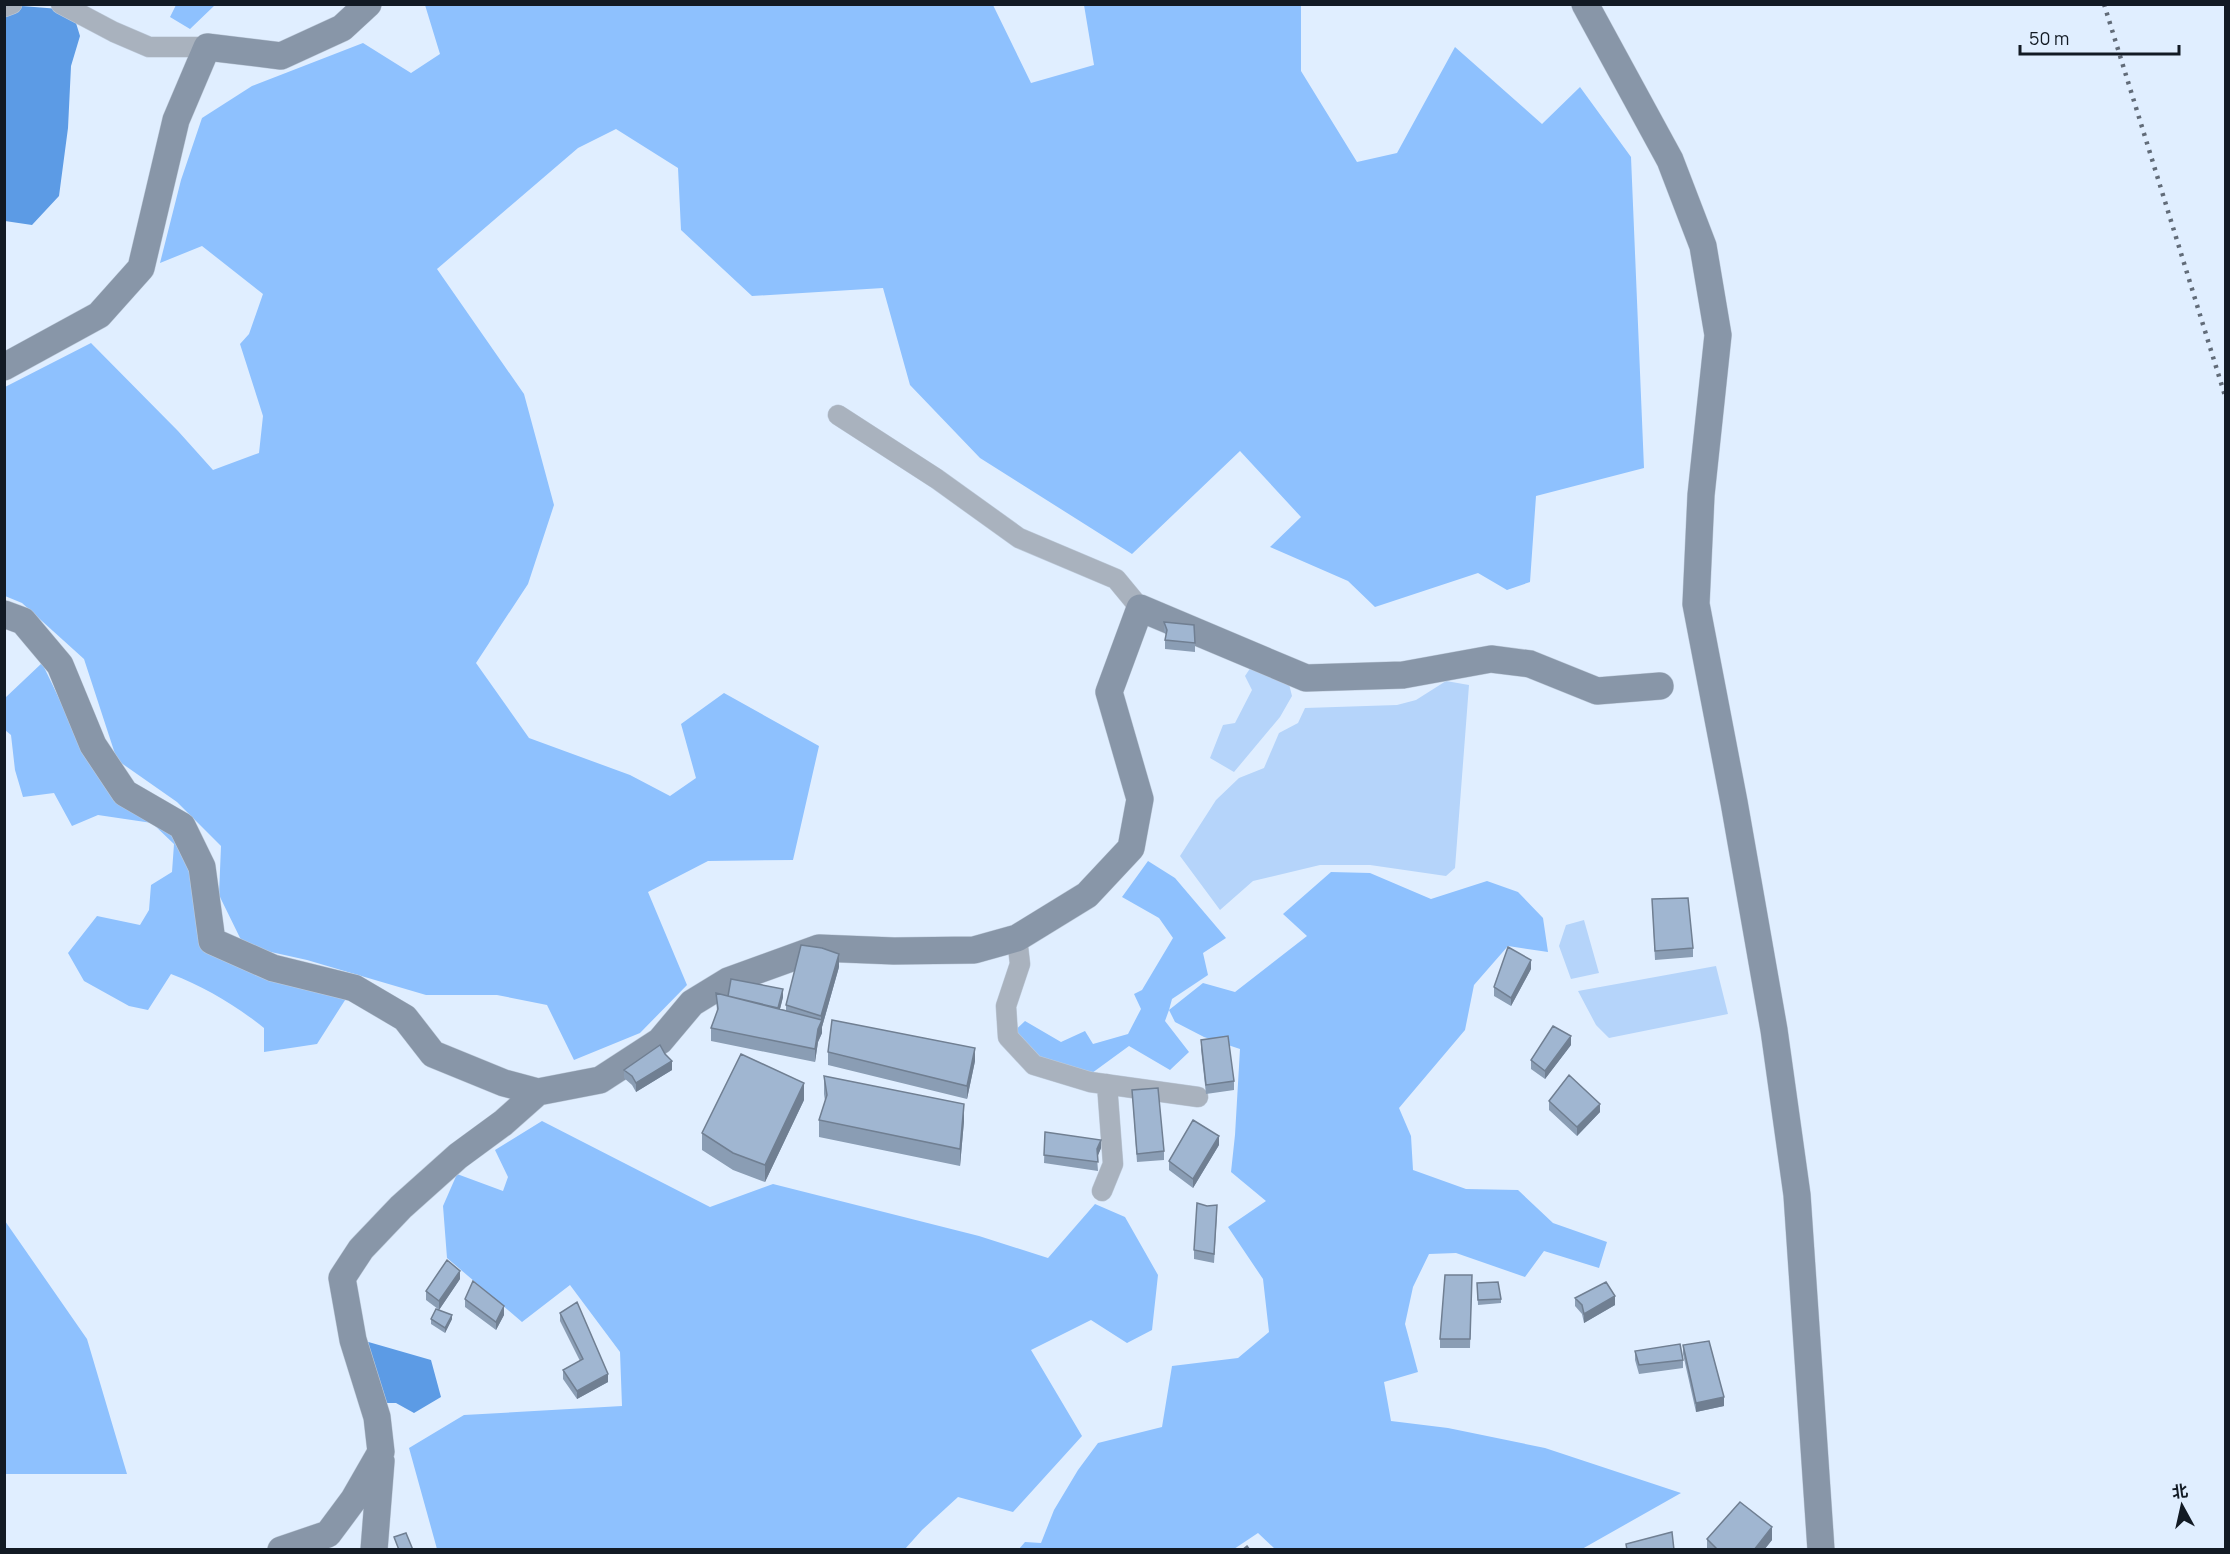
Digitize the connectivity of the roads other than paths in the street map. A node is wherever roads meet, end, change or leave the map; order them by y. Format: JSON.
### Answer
{"nodes":[{"id":1,"x":12,"y":4,"type":"edge"},
{"id":2,"x":61,"y":4,"type":"edge"},
{"id":3,"x":368,"y":4,"type":"edge"},
{"id":4,"x":1585,"y":4,"type":"edge"},
{"id":5,"x":4,"y":7,"type":"edge"},
{"id":6,"x":207,"y":47,"type":"junction"},
{"id":7,"x":4,"y":367,"type":"edge"},
{"id":8,"x":838,"y":415,"type":"dead end"},
{"id":9,"x":1140,"y":608,"type":"junction"},
{"id":10,"x":4,"y":614,"type":"edge"},
{"id":11,"x":1660,"y":686,"type":"dead end"},
{"id":12,"x":1017,"y":939,"type":"junction"},
{"id":13,"x":1107,"y":1084,"type":"junction"},
{"id":14,"x":538,"y":1092,"type":"junction"},
{"id":15,"x":1198,"y":1097,"type":"dead end"},
{"id":16,"x":1102,"y":1191,"type":"dead end"},
{"id":17,"x":381,"y":1452,"type":"junction"},
{"id":18,"x":281,"y":1550,"type":"edge"},
{"id":19,"x":374,"y":1550,"type":"edge"},
{"id":20,"x":1821,"y":1550,"type":"edge"}],
"edges":[{"from":1,"to":5,"type":"street"},
{"from":2,"to":6,"type":"street"},
{"from":3,"to":6,"type":"street"},
{"from":4,"to":20,"type":"street"},
{"from":6,"to":7,"type":"street"},
{"from":8,"to":9,"type":"street"},
{"from":9,"to":11,"type":"street"},
{"from":9,"to":12,"type":"street"},
{"from":10,"to":14,"type":"street"},
{"from":12,"to":13,"type":"street"},
{"from":12,"to":14,"type":"street"},
{"from":13,"to":15,"type":"street"},
{"from":13,"to":16,"type":"street"},
{"from":14,"to":17,"type":"street"},
{"from":17,"to":18,"type":"street"},
{"from":17,"to":19,"type":"street"}]}
